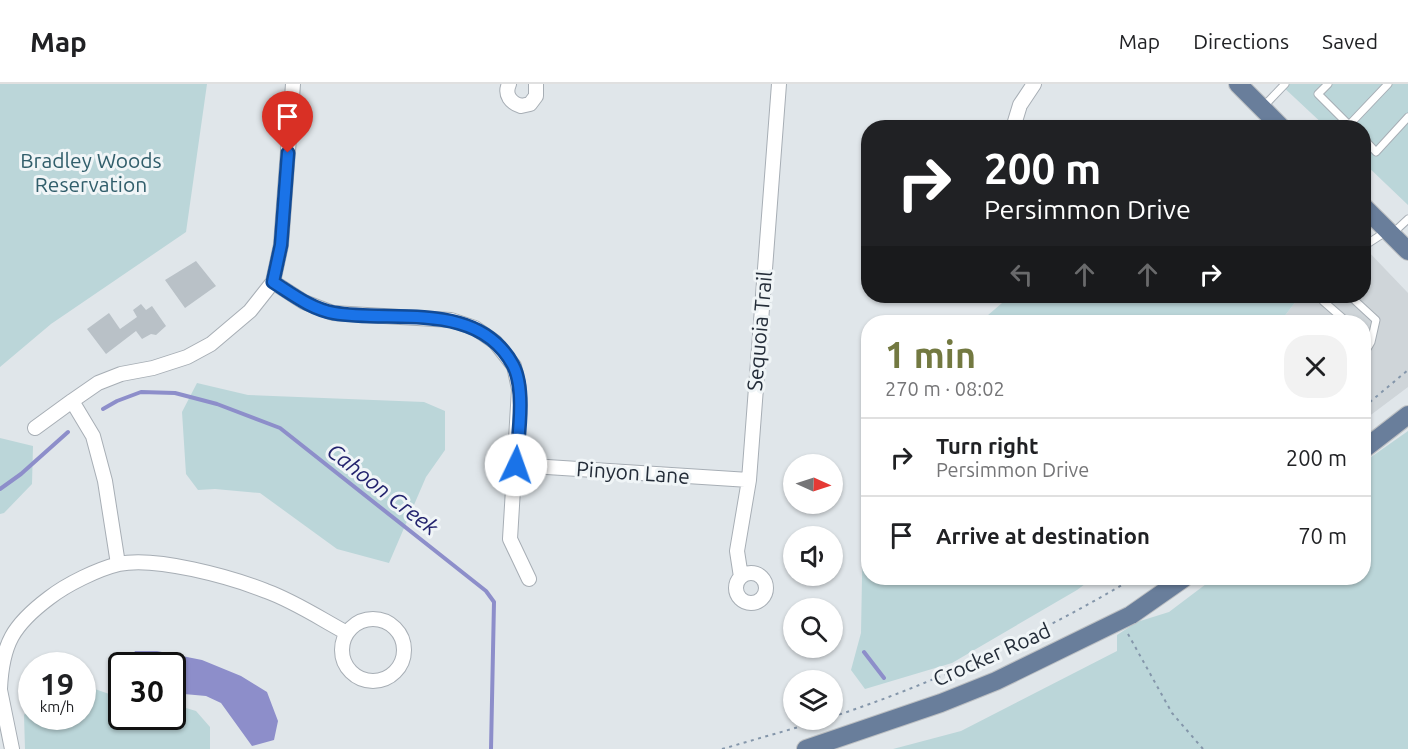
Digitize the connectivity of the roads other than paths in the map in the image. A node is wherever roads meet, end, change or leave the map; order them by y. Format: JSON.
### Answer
{"nodes":[{"id":1,"x":293,"y":84,"type":"edge"},
{"id":2,"x":509,"y":84,"type":"edge"},
{"id":3,"x":536,"y":84,"type":"edge"},
{"id":4,"x":778,"y":84,"type":"edge"},
{"id":5,"x":1034,"y":84,"type":"edge"},
{"id":6,"x":1238,"y":84,"type":"edge"},
{"id":7,"x":1285,"y":84,"type":"edge"},
{"id":8,"x":1328,"y":84,"type":"edge"},
{"id":9,"x":1388,"y":84,"type":"edge"},
{"id":10,"x":1262,"y":108,"type":"junction"},
{"id":11,"x":1408,"y":117,"type":"edge"},
{"id":12,"x":1015,"y":120,"type":"edge"},
{"id":13,"x":1274,"y":120,"type":"edge"},
{"id":14,"x":1344,"y":120,"type":"edge"},
{"id":15,"x":1355,"y":120,"type":"edge"},
{"id":16,"x":1371,"y":147,"type":"edge"},
{"id":17,"x":1371,"y":218,"type":"edge"},
{"id":18,"x":1408,"y":219,"type":"edge"},
{"id":19,"x":1389,"y":233,"type":"junction"},
{"id":20,"x":1371,"y":242,"type":"edge"},
{"id":21,"x":1408,"y":251,"type":"edge"},
{"id":22,"x":273,"y":282,"type":"junction"},
{"id":23,"x":1324,"y":303,"type":"edge"},
{"id":24,"x":1358,"y":303,"type":"edge"},
{"id":25,"x":1339,"y":315,"type":"edge"},
{"id":26,"x":1371,"y":315,"type":"edge"},
{"id":27,"x":1371,"y":315,"type":"edge"},
{"id":28,"x":1371,"y":342,"type":"edge"},
{"id":29,"x":72,"y":401,"type":"junction"},
{"id":30,"x":1408,"y":415,"type":"edge"},
{"id":31,"x":35,"y":428,"type":"dead end"},
{"id":32,"x":1371,"y":444,"type":"edge"},
{"id":33,"x":516,"y":465,"type":"junction"},
{"id":34,"x":749,"y":480,"type":"junction"},
{"id":35,"x":118,"y":564,"type":"junction"},
{"id":36,"x":741,"y":577,"type":"dead end"},
{"id":37,"x":529,"y":579,"type":"dead end"},
{"id":38,"x":1174,"y":585,"type":"edge"},
{"id":39,"x":7,"y":631,"type":"edge"},
{"id":40,"x":347,"y":633,"type":"junction"},
{"id":41,"x":0,"y":690,"type":"edge"},
{"id":42,"x":12,"y":749,"type":"edge"},
{"id":43,"x":806,"y":749,"type":"edge"}],
"edges":[{"from":1,"to":22,"type":"street"},
{"from":2,"to":3,"type":"street"},
{"from":4,"to":34,"type":"street","name":"Sequoia Trail"},
{"from":5,"to":12,"type":"street"},
{"from":6,"to":10,"type":"main road"},
{"from":7,"to":10,"type":"lane"},
{"from":8,"to":14,"type":"lane"},
{"from":9,"to":15,"type":"lane"},
{"from":10,"to":13,"type":"main road"},
{"from":11,"to":16,"type":"lane"},
{"from":17,"to":19,"type":"main road"},
{"from":18,"to":19,"type":"lane"},
{"from":19,"to":20,"type":"lane"},
{"from":19,"to":21,"type":"main road"},
{"from":22,"to":29,"type":"street"},
{"from":22,"to":33,"type":"street"},
{"from":23,"to":25,"type":"lane"},
{"from":24,"to":26,"type":"lane"},
{"from":27,"to":28,"type":"lane"},
{"from":29,"to":31,"type":"street"},
{"from":29,"to":35,"type":"street"},
{"from":30,"to":32,"type":"main road"},
{"from":33,"to":34,"type":"street","name":"Pinyon Lane"},
{"from":33,"to":37,"type":"street"},
{"from":34,"to":36,"type":"street","name":"Sequoia Trail"},
{"from":35,"to":39,"type":"street"},
{"from":35,"to":40,"type":"street"},
{"from":38,"to":43,"type":"main road","name":"Crocker Road"},
{"from":39,"to":41,"type":"street"},
{"from":40,"to":40,"type":"street"},
{"from":41,"to":42,"type":"street"}]}
